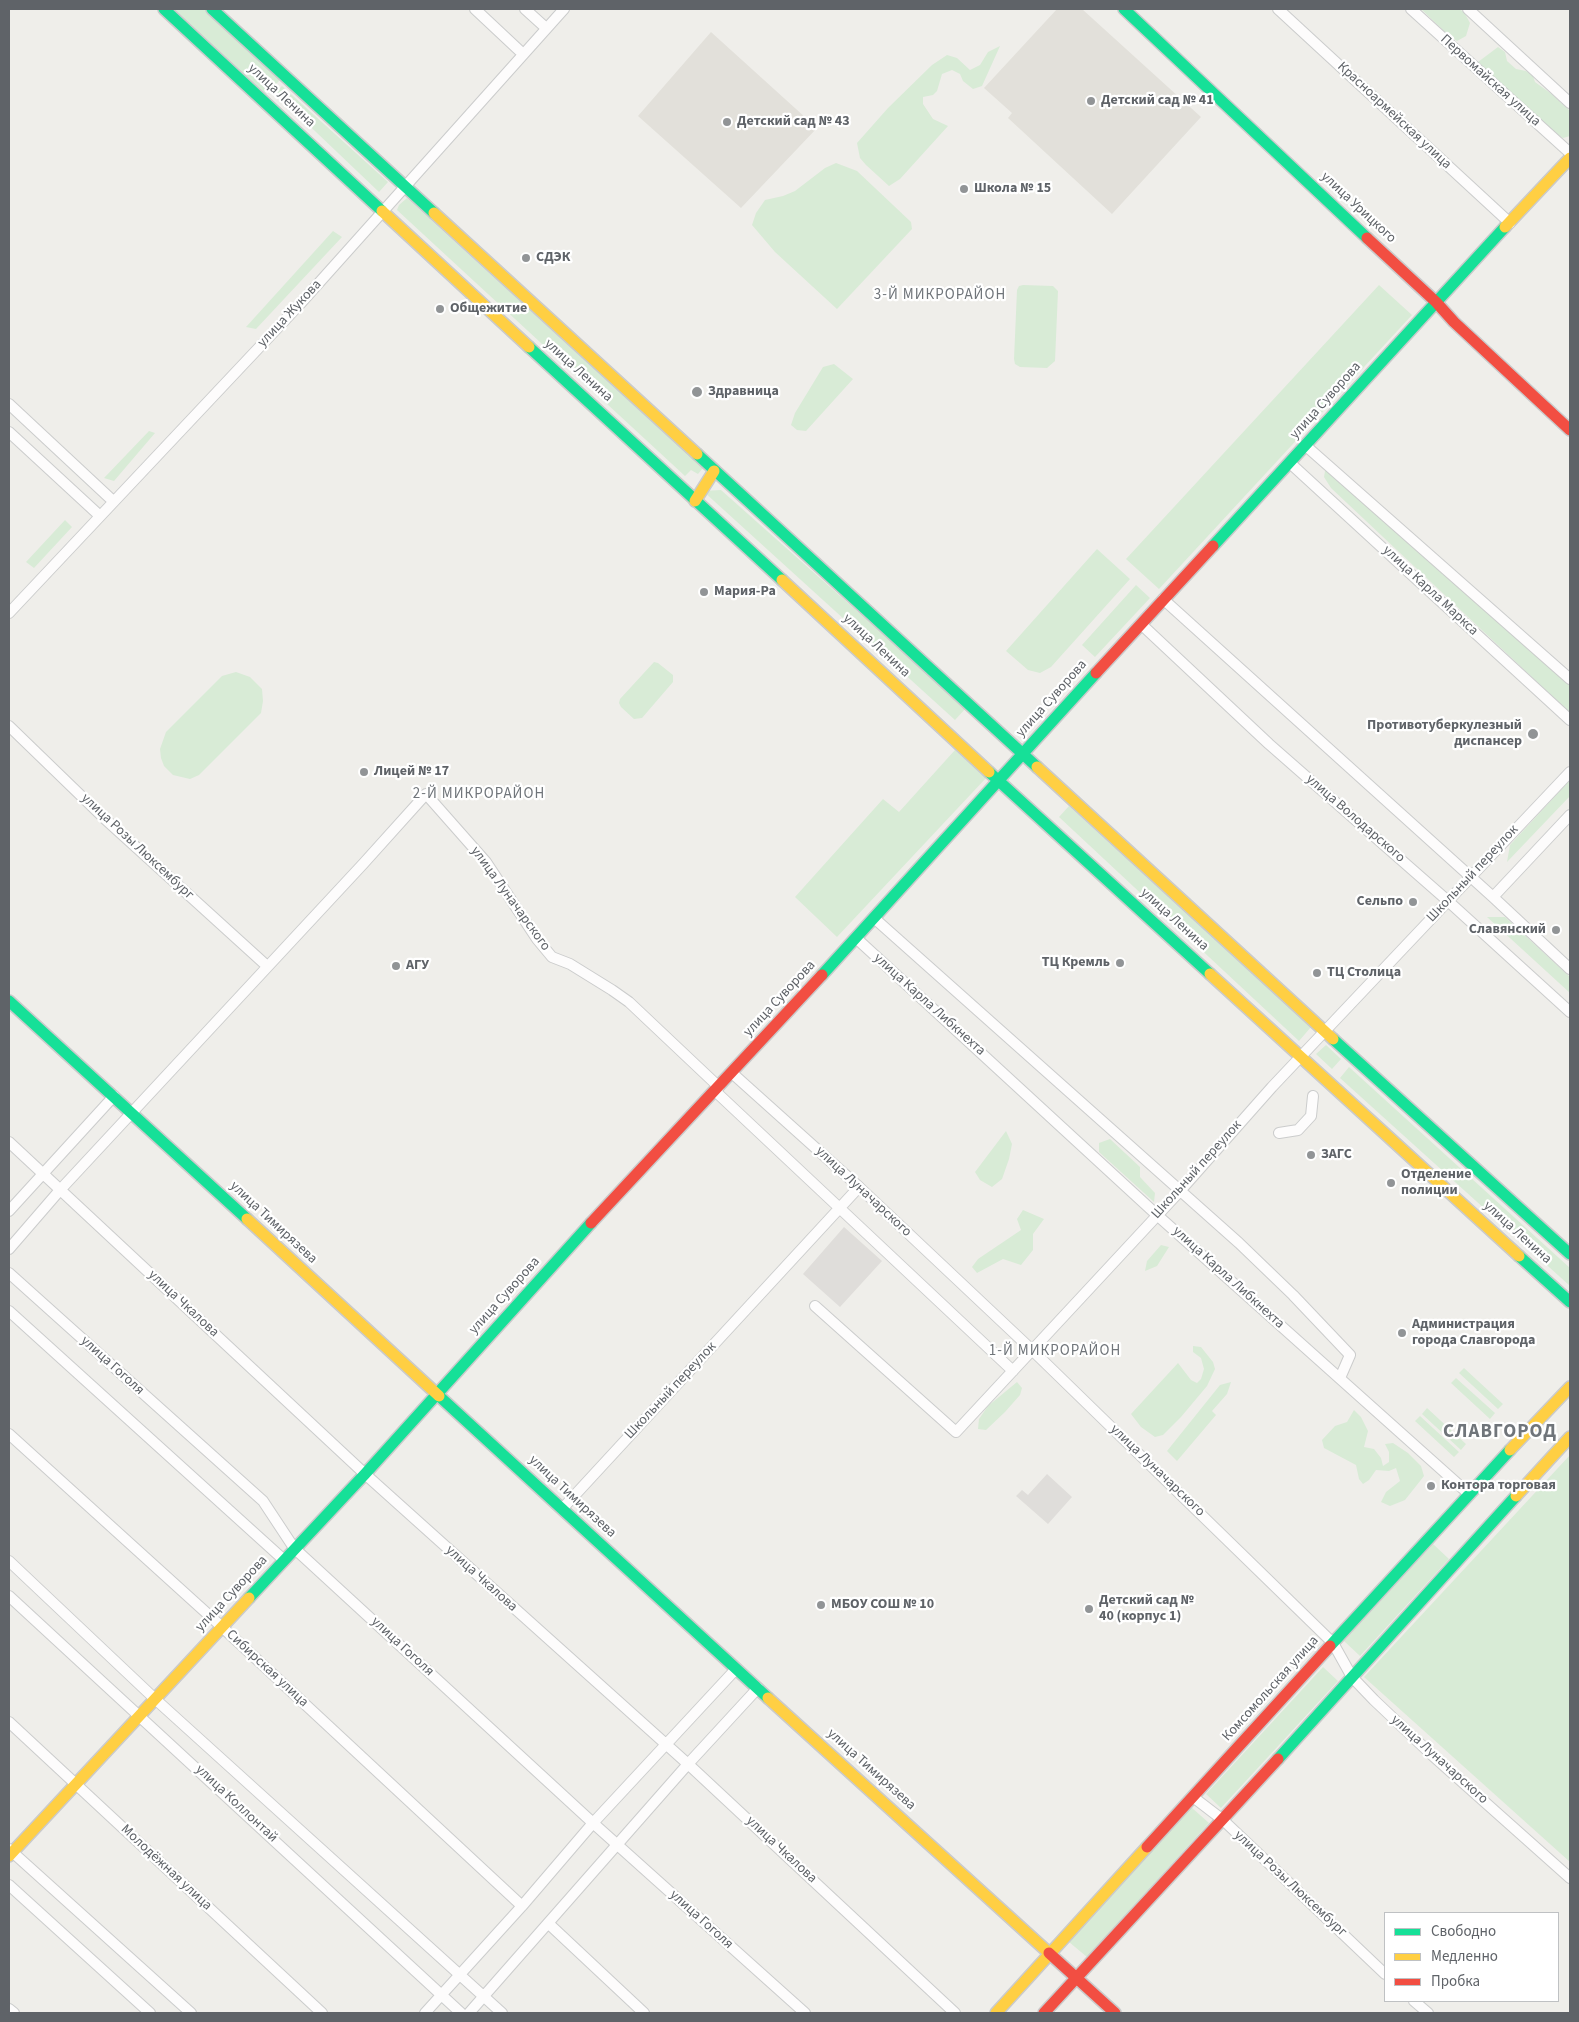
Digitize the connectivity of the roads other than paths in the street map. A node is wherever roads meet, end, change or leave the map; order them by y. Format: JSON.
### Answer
{"nodes":[{"id":1,"x":164,"y":9,"type":"edge"},
{"id":2,"x":212,"y":9,"type":"edge"},
{"id":3,"x":474,"y":9,"type":"edge"},
{"id":4,"x":524,"y":9,"type":"edge"},
{"id":5,"x":564,"y":9,"type":"edge"},
{"id":6,"x":1278,"y":9,"type":"edge"},
{"id":7,"x":1411,"y":9,"type":"edge"},
{"id":8,"x":1468,"y":9,"type":"edge"},
{"id":9,"x":1129,"y":10,"type":"edge"},
{"id":10,"x":546,"y":28,"type":"junction"},
{"id":11,"x":523,"y":54,"type":"junction"},
{"id":12,"x":1570,"y":103,"type":"edge"},
{"id":13,"x":1570,"y":153,"type":"edge"},
{"id":14,"x":1570,"y":158,"type":"edge"},
{"id":15,"x":406,"y":187,"type":"junction"},
{"id":16,"x":384,"y":211,"type":"junction"},
{"id":17,"x":1510,"y":223,"type":"junction"},
{"id":18,"x":1436,"y":302,"type":"junction"},
{"id":19,"x":9,"y":404,"type":"edge"},
{"id":20,"x":1570,"y":430,"type":"edge"},
{"id":21,"x":9,"y":432,"type":"edge"},
{"id":22,"x":1306,"y":446,"type":"junction"},
{"id":23,"x":1290,"y":463,"type":"junction"},
{"id":24,"x":714,"y":470,"type":"junction"},
{"id":25,"x":113,"y":501,"type":"junction"},
{"id":26,"x":695,"y":501,"type":"junction"},
{"id":27,"x":100,"y":516,"type":"junction"},
{"id":28,"x":1163,"y":600,"type":"junction"},
{"id":29,"x":9,"y":613,"type":"edge"},
{"id":30,"x":1142,"y":624,"type":"junction"},
{"id":31,"x":1570,"y":678,"type":"edge"},
{"id":32,"x":1570,"y":720,"type":"edge"},
{"id":33,"x":9,"y":726,"type":"edge"},
{"id":34,"x":1022,"y":754,"type":"junction"},
{"id":35,"x":1570,"y":772,"type":"edge"},
{"id":36,"x":999,"y":781,"type":"junction"},
{"id":37,"x":1570,"y":814,"type":"edge"},
{"id":38,"x":1470,"y":876,"type":"junction"},
{"id":39,"x":1493,"y":896,"type":"junction"},
{"id":40,"x":1448,"y":901,"type":"junction"},
{"id":41,"x":874,"y":918,"type":"junction"},
{"id":42,"x":856,"y":938,"type":"junction"},
{"id":43,"x":267,"y":966,"type":"junction"},
{"id":44,"x":1570,"y":969,"type":"edge"},
{"id":45,"x":9,"y":1001,"type":"edge"},
{"id":46,"x":1570,"y":1012,"type":"edge"},
{"id":47,"x":1324,"y":1032,"type":"junction"},
{"id":48,"x":1302,"y":1057,"type":"junction"},
{"id":49,"x":732,"y":1073,"type":"junction"},
{"id":50,"x":717,"y":1089,"type":"junction"},
{"id":51,"x":114,"y":1096,"type":"junction"},
{"id":52,"x":1313,"y":1096,"type":"dead end"},
{"id":53,"x":132,"y":1113,"type":"junction"},
{"id":54,"x":1279,"y":1133,"type":"dead end"},
{"id":55,"x":9,"y":1142,"type":"edge"},
{"id":56,"x":42,"y":1173,"type":"junction"},
{"id":57,"x":859,"y":1187,"type":"junction"},
{"id":58,"x":60,"y":1190,"type":"junction"},
{"id":59,"x":1180,"y":1191,"type":"junction"},
{"id":60,"x":840,"y":1208,"type":"junction"},
{"id":61,"x":9,"y":1211,"type":"edge"},
{"id":62,"x":1157,"y":1215,"type":"junction"},
{"id":63,"x":9,"y":1249,"type":"edge"},
{"id":64,"x":1570,"y":1254,"type":"edge"},
{"id":65,"x":9,"y":1273,"type":"edge"},
{"id":66,"x":1570,"y":1302,"type":"edge"},
{"id":67,"x":815,"y":1306,"type":"dead end"},
{"id":68,"x":9,"y":1311,"type":"edge"},
{"id":69,"x":1032,"y":1350,"type":"junction"},
{"id":70,"x":1013,"y":1371,"type":"junction"},
{"id":71,"x":1340,"y":1378,"type":"junction"},
{"id":72,"x":1570,"y":1387,"type":"edge"},
{"id":73,"x":437,"y":1393,"type":"junction"},
{"id":74,"x":9,"y":1434,"type":"edge"},
{"id":75,"x":1570,"y":1436,"type":"edge"},
{"id":76,"x":365,"y":1474,"type":"junction"},
{"id":77,"x":1469,"y":1494,"type":"junction"},
{"id":78,"x":562,"y":1508,"type":"junction"},
{"id":79,"x":294,"y":1548,"type":"junction"},
{"id":80,"x":284,"y":1560,"type":"junction"},
{"id":81,"x":9,"y":1561,"type":"edge"},
{"id":82,"x":9,"y":1596,"type":"edge"},
{"id":83,"x":222,"y":1627,"type":"junction"},
{"id":84,"x":1333,"y":1643,"type":"junction"},
{"id":85,"x":736,"y":1669,"type":"junction"},
{"id":86,"x":1352,"y":1677,"type":"junction"},
{"id":87,"x":758,"y":1688,"type":"junction"},
{"id":88,"x":154,"y":1698,"type":"junction"},
{"id":89,"x":140,"y":1715,"type":"junction"},
{"id":90,"x":9,"y":1722,"type":"edge"},
{"id":91,"x":665,"y":1745,"type":"junction"},
{"id":92,"x":688,"y":1764,"type":"junction"},
{"id":93,"x":75,"y":1784,"type":"junction"},
{"id":94,"x":1193,"y":1797,"type":"junction"},
{"id":95,"x":1223,"y":1820,"type":"junction"},
{"id":96,"x":592,"y":1823,"type":"junction"},
{"id":97,"x":617,"y":1845,"type":"junction"},
{"id":98,"x":10,"y":1852,"type":"edge"},
{"id":99,"x":1570,"y":1878,"type":"edge"},
{"id":100,"x":9,"y":1885,"type":"edge"},
{"id":101,"x":522,"y":1906,"type":"junction"},
{"id":102,"x":549,"y":1924,"type":"junction"},
{"id":103,"x":1051,"y":1953,"type":"junction"},
{"id":104,"x":1384,"y":1973,"type":"edge"},
{"id":105,"x":460,"y":1975,"type":"junction"},
{"id":106,"x":1078,"y":1977,"type":"junction"},
{"id":107,"x":442,"y":1995,"type":"junction"},
{"id":108,"x":484,"y":1997,"type":"junction"},
{"id":109,"x":1415,"y":2002,"type":"edge"},
{"id":110,"x":9,"y":2009,"type":"edge"},
{"id":111,"x":14,"y":2013,"type":"edge"},
{"id":112,"x":150,"y":2013,"type":"edge"},
{"id":113,"x":191,"y":2013,"type":"edge"},
{"id":114,"x":322,"y":2013,"type":"edge"},
{"id":115,"x":425,"y":2013,"type":"edge"},
{"id":116,"x":461,"y":2013,"type":"edge"},
{"id":117,"x":469,"y":2013,"type":"edge"},
{"id":118,"x":502,"y":2013,"type":"edge"},
{"id":119,"x":644,"y":2013,"type":"edge"},
{"id":120,"x":805,"y":2013,"type":"edge"},
{"id":121,"x":955,"y":2013,"type":"edge"},
{"id":122,"x":996,"y":2013,"type":"edge"},
{"id":123,"x":1044,"y":2013,"type":"edge"},
{"id":124,"x":1116,"y":2013,"type":"edge"},
{"id":125,"x":1428,"y":2013,"type":"edge"}],
"edges":[{"from":1,"to":16,"type":"street","name":"улица Ленина"},
{"from":2,"to":15,"type":"street","name":"улица Ленина"},
{"from":3,"to":11,"type":"street"},
{"from":4,"to":10,"type":"street"},
{"from":5,"to":10,"type":"street","name":"улица Жукова"},
{"from":6,"to":17,"type":"street","name":"Красноармейская улица"},
{"from":7,"to":13,"type":"street","name":"Первомайская улица"},
{"from":8,"to":12,"type":"street"},
{"from":9,"to":18,"type":"street","name":"улица Урицкого"},
{"from":10,"to":11,"type":"street","name":"улица Жукова"},
{"from":11,"to":15,"type":"street","name":"улица Жукова"},
{"from":14,"to":17,"type":"street","name":"улица Суворова"},
{"from":15,"to":16,"type":"street","name":"улица Жукова"},
{"from":15,"to":24,"type":"street","name":"улица Ленина"},
{"from":16,"to":25,"type":"street","name":"улица Жукова"},
{"from":16,"to":26,"type":"street","name":"улица Ленина"},
{"from":17,"to":18,"type":"street","name":"улица Суворова"},
{"from":18,"to":20,"type":"street","name":"улица Урицкого"},
{"from":18,"to":22,"type":"street","name":"улица Суворова"},
{"from":19,"to":25,"type":"street"},
{"from":21,"to":27,"type":"street"},
{"from":22,"to":23,"type":"street","name":"улица Суворова"},
{"from":22,"to":31,"type":"street","name":"улица Карла Маркса"},
{"from":23,"to":28,"type":"street","name":"улица Суворова"},
{"from":23,"to":32,"type":"street","name":"улица Карла Маркса"},
{"from":24,"to":26,"type":"street"},
{"from":24,"to":34,"type":"street","name":"улица Ленина"},
{"from":25,"to":27,"type":"street","name":"улица Жукова"},
{"from":26,"to":36,"type":"street","name":"улица Ленина"},
{"from":27,"to":29,"type":"street","name":"улица Жукова"},
{"from":28,"to":30,"type":"street","name":"улица Суворова"},
{"from":28,"to":38,"type":"street"},
{"from":30,"to":34,"type":"street","name":"улица Суворова"},
{"from":30,"to":40,"type":"street","name":"улица Володарского"},
{"from":33,"to":43,"type":"street","name":"улица Розы Люксембург"},
{"from":34,"to":36,"type":"street","name":"улица Суворова"},
{"from":34,"to":47,"type":"street","name":"улица Ленина"},
{"from":35,"to":38,"type":"street","name":"Школьный переулок"},
{"from":36,"to":41,"type":"street","name":"улица Суворова"},
{"from":36,"to":48,"type":"street","name":"улица Ленина"},
{"from":37,"to":39,"type":"street"},
{"from":38,"to":39,"type":"street"},
{"from":38,"to":40,"type":"street","name":"Школьный переулок"},
{"from":39,"to":44,"type":"street"},
{"from":40,"to":46,"type":"street","name":"улица Володарского"},
{"from":40,"to":47,"type":"street","name":"Школьный переулок"},
{"from":41,"to":42,"type":"street","name":"улица Суворова"},
{"from":41,"to":59,"type":"street","name":"улица Карла Либкнехта"},
{"from":42,"to":49,"type":"street","name":"улица Суворова"},
{"from":42,"to":62,"type":"street","name":"улица Карла Либкнехта"},
{"from":43,"to":50,"type":"street","name":"улица Луначарского"},
{"from":43,"to":53,"type":"street"},
{"from":45,"to":51,"type":"street","name":"улица Тимирязева"},
{"from":47,"to":48,"type":"street","name":"Школьный переулок"},
{"from":47,"to":64,"type":"street","name":"улица Ленина"},
{"from":48,"to":59,"type":"street","name":"Школьный переулок"},
{"from":48,"to":66,"type":"street","name":"улица Ленина"},
{"from":49,"to":50,"type":"street","name":"улица Суворова"},
{"from":49,"to":57,"type":"street","name":"улица Луначарского"},
{"from":50,"to":60,"type":"street","name":"улица Луначарского"},
{"from":50,"to":73,"type":"street","name":"улица Суворова"},
{"from":51,"to":53,"type":"street","name":"улица Тимирязева"},
{"from":51,"to":56,"type":"street"},
{"from":52,"to":54,"type":"street"},
{"from":53,"to":58,"type":"street"},
{"from":53,"to":73,"type":"street","name":"улица Тимирязева"},
{"from":55,"to":56,"type":"street","name":"улица Чкалова"},
{"from":56,"to":58,"type":"street","name":"улица Чкалова"},
{"from":56,"to":61,"type":"street"},
{"from":57,"to":60,"type":"street","name":"Школьный переулок"},
{"from":57,"to":69,"type":"street","name":"улица Луначарского"},
{"from":58,"to":63,"type":"street"},
{"from":58,"to":76,"type":"street","name":"улица Чкалова"},
{"from":59,"to":62,"type":"street","name":"Школьный переулок"},
{"from":59,"to":71,"type":"street","name":"улица Карла Либкнехта"},
{"from":60,"to":70,"type":"street","name":"улица Луначарского"},
{"from":60,"to":78,"type":"street","name":"Школьный переулок"},
{"from":62,"to":69,"type":"street","name":"Школьный переулок"},
{"from":62,"to":71,"type":"street","name":"улица Карла Либкнехта"},
{"from":65,"to":79,"type":"street","name":"улица Гоголя"},
{"from":67,"to":70,"type":"street","name":"Школьный переулок"},
{"from":68,"to":80,"type":"street"},
{"from":69,"to":70,"type":"street","name":"Школьный переулок"},
{"from":69,"to":84,"type":"street","name":"улица Луначарского"},
{"from":71,"to":77,"type":"street","name":"улица Карла Либкнехта"},
{"from":72,"to":77,"type":"street","name":"Комсомольская улица"},
{"from":73,"to":76,"type":"street","name":"улица Суворова"},
{"from":73,"to":78,"type":"street","name":"улица Тимирязева"},
{"from":74,"to":83,"type":"street","name":"Сибирская улица"},
{"from":75,"to":86,"type":"street"},
{"from":76,"to":79,"type":"street","name":"улица Суворова"},
{"from":76,"to":91,"type":"street","name":"улица Чкалова"},
{"from":77,"to":84,"type":"street","name":"Комсомольская улица"},
{"from":78,"to":85,"type":"street","name":"улица Тимирязева"},
{"from":79,"to":80,"type":"street","name":"улица Суворова"},
{"from":79,"to":96,"type":"street","name":"улица Гоголя"},
{"from":80,"to":83,"type":"street","name":"улица Суворова"},
{"from":81,"to":88,"type":"street","name":"улица Коллонтай"},
{"from":82,"to":89,"type":"street","name":"улица Коллонтай"},
{"from":83,"to":88,"type":"street","name":"улица Суворова"},
{"from":83,"to":101,"type":"street","name":"Сибирская улица"},
{"from":84,"to":86,"type":"street","name":"улица Луначарского"},
{"from":84,"to":94,"type":"street","name":"Комсомольская улица"},
{"from":85,"to":87,"type":"street","name":"улица Тимирязева"},
{"from":85,"to":91,"type":"street"},
{"from":86,"to":95,"type":"street"},
{"from":86,"to":99,"type":"street","name":"улица Луначарского"},
{"from":87,"to":92,"type":"street"},
{"from":87,"to":103,"type":"street","name":"улица Тимирязева"},
{"from":88,"to":89,"type":"street","name":"улица Суворова"},
{"from":88,"to":105,"type":"street","name":"улица Коллонтай"},
{"from":89,"to":93,"type":"street","name":"улица Суворова"},
{"from":89,"to":107,"type":"street","name":"улица Коллонтай"},
{"from":90,"to":93,"type":"street","name":"Молодёжная улица"},
{"from":91,"to":92,"type":"street","name":"улица Чкалова"},
{"from":91,"to":96,"type":"street"},
{"from":92,"to":97,"type":"street"},
{"from":92,"to":121,"type":"street","name":"улица Чкалова"},
{"from":93,"to":98,"type":"street","name":"улица Суворова"},
{"from":93,"to":114,"type":"street","name":"Молодёжная улица"},
{"from":94,"to":95,"type":"street","name":"улица Розы Люксембург"},
{"from":94,"to":103,"type":"street","name":"Комсомольская улица"},
{"from":95,"to":104,"type":"street","name":"улица Розы Люксембург"},
{"from":95,"to":106,"type":"street"},
{"from":96,"to":97,"type":"street","name":"улица Гоголя"},
{"from":96,"to":101,"type":"street"},
{"from":97,"to":102,"type":"street"},
{"from":97,"to":120,"type":"street","name":"улица Гоголя"},
{"from":98,"to":113,"type":"street"},
{"from":100,"to":112,"type":"street"},
{"from":101,"to":105,"type":"street"},
{"from":102,"to":108,"type":"street"},
{"from":102,"to":119,"type":"street"},
{"from":103,"to":106,"type":"street","name":"улица Тимирязева"},
{"from":103,"to":122,"type":"street","name":"Комсомольская улица"},
{"from":105,"to":107,"type":"street"},
{"from":105,"to":108,"type":"street","name":"улица Коллонтай"},
{"from":106,"to":123,"type":"street"},
{"from":106,"to":124,"type":"street","name":"улица Тимирязева"},
{"from":107,"to":115,"type":"street"},
{"from":107,"to":116,"type":"street","name":"улица Коллонтай"},
{"from":108,"to":117,"type":"street"},
{"from":108,"to":118,"type":"street"},
{"from":109,"to":125,"type":"street"},
{"from":110,"to":111,"type":"street"}]}
